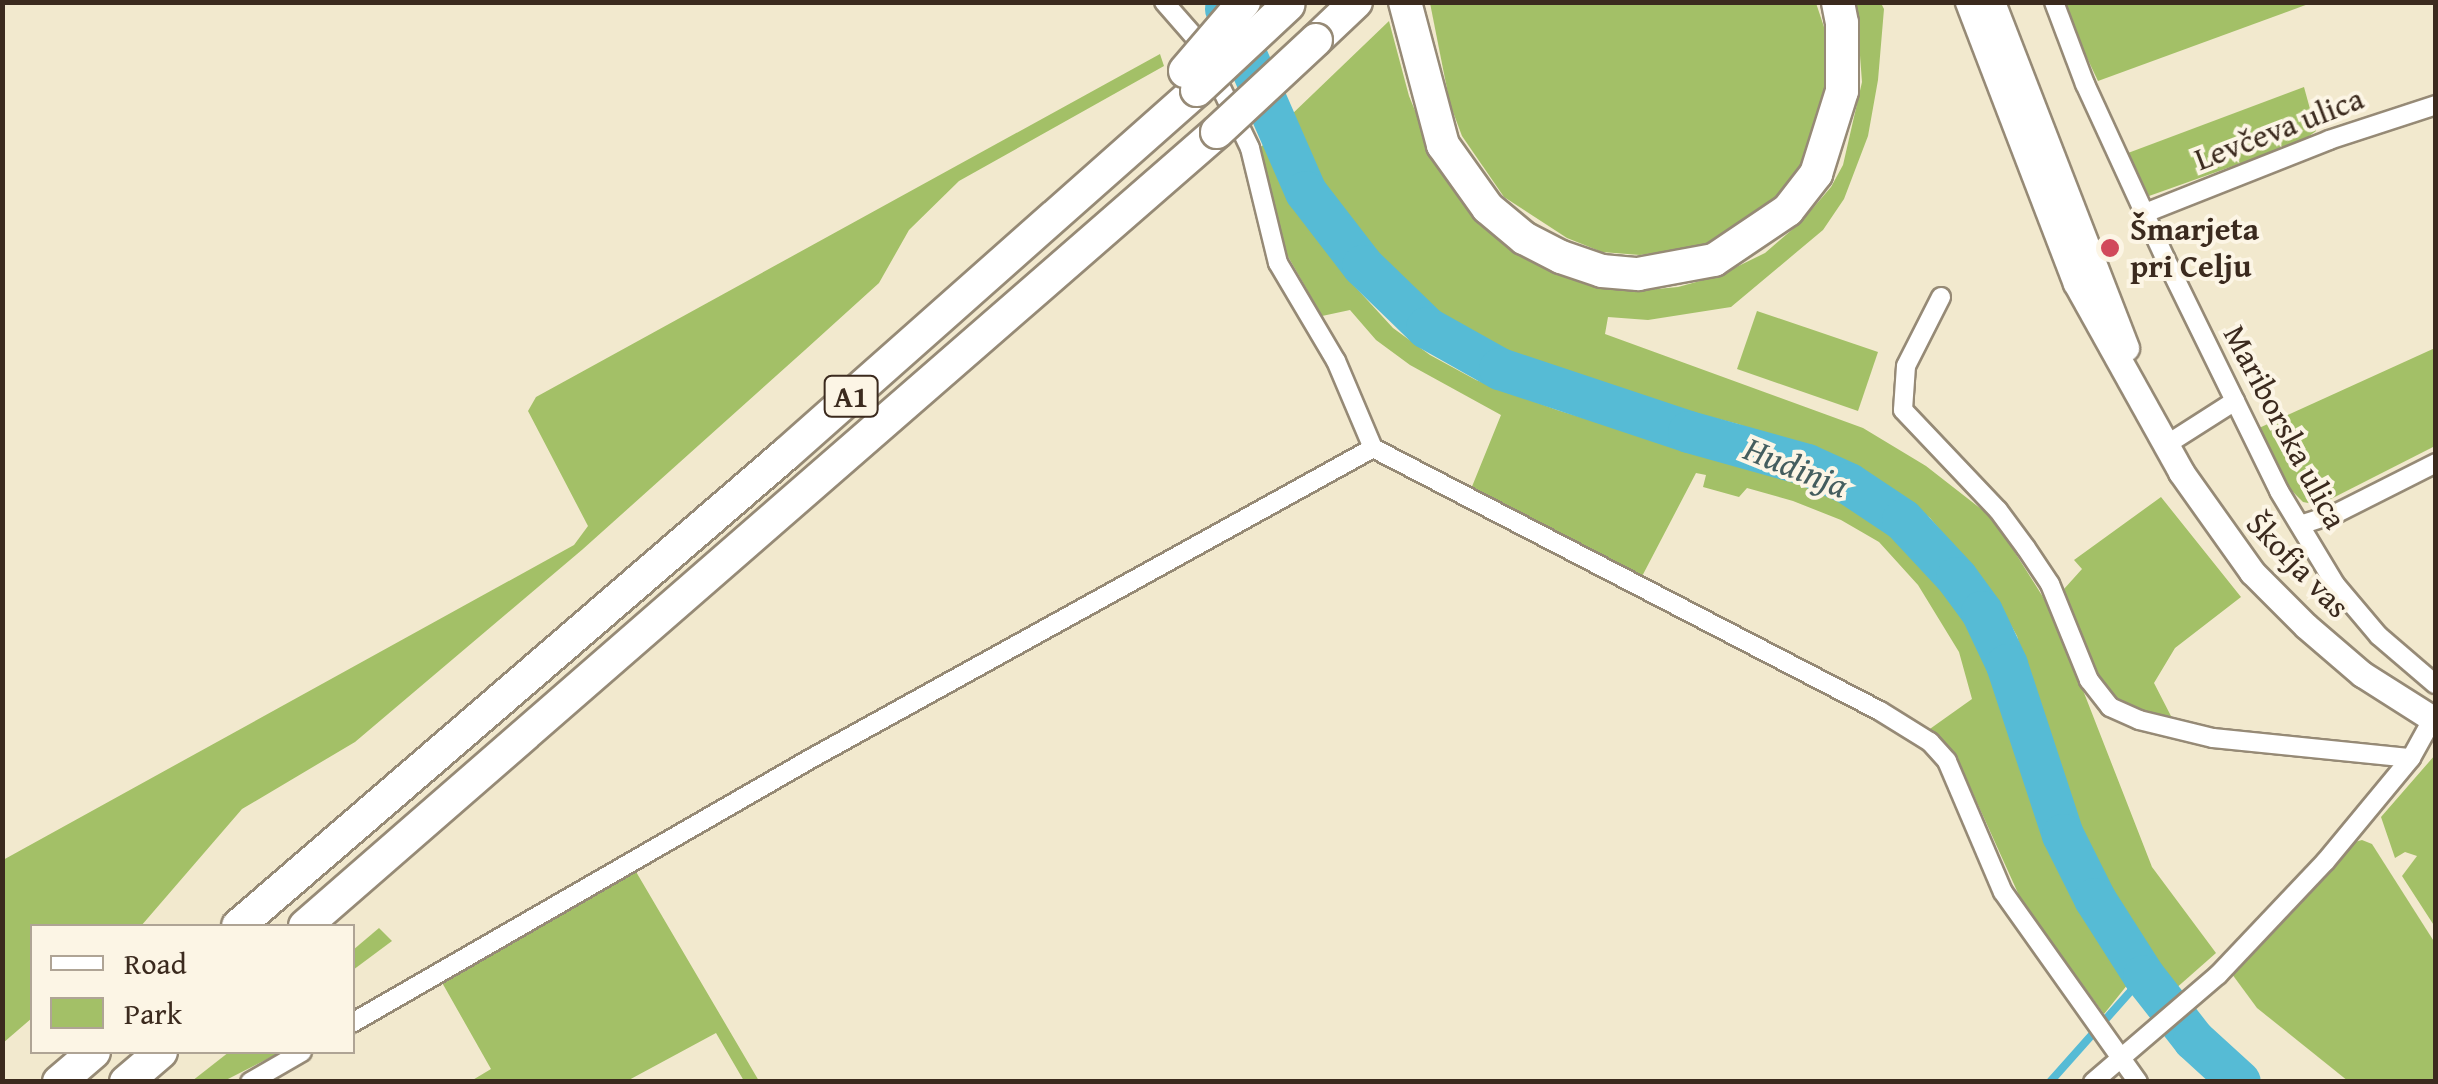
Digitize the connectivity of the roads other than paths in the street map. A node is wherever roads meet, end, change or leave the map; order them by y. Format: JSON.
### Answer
{"nodes":[{"id":1,"x":1164,"y":2,"type":"edge"},
{"id":2,"x":1244,"y":2,"type":"edge"},
{"id":3,"x":1356,"y":2,"type":"edge"},
{"id":4,"x":1405,"y":2,"type":"edge"},
{"id":5,"x":1968,"y":2,"type":"edge"},
{"id":6,"x":1992,"y":2,"type":"edge"},
{"id":7,"x":2054,"y":2,"type":"edge"},
{"id":8,"x":1290,"y":4,"type":"edge"},
{"id":9,"x":1837,"y":10,"type":"edge"},
{"id":10,"x":1191,"y":80,"type":"junction"},
{"id":11,"x":2436,"y":105,"type":"edge"},
{"id":12,"x":2145,"y":212,"type":"junction"},
{"id":13,"x":1940,"y":297,"type":"dead end"},
{"id":14,"x":2234,"y":401,"type":"junction"},
{"id":15,"x":2152,"y":419,"type":"junction"},
{"id":16,"x":2166,"y":445,"type":"junction"},
{"id":17,"x":1373,"y":448,"type":"junction"},
{"id":18,"x":2436,"y":463,"type":"edge"},
{"id":19,"x":2300,"y":525,"type":"junction"},
{"id":20,"x":2435,"y":684,"type":"edge"},
{"id":21,"x":2434,"y":720,"type":"edge"},
{"id":22,"x":2411,"y":758,"type":"junction"},
{"id":23,"x":240,"y":924,"type":"edge"},
{"id":24,"x":307,"y":924,"type":"edge"},
{"id":25,"x":355,"y":1020,"type":"edge"},
{"id":26,"x":2115,"y":1048,"type":"junction"},
{"id":27,"x":92,"y":1054,"type":"edge"},
{"id":28,"x":158,"y":1054,"type":"edge"},
{"id":29,"x":298,"y":1054,"type":"edge"},
{"id":30,"x":59,"y":1082,"type":"edge"},
{"id":31,"x":126,"y":1082,"type":"edge"},
{"id":32,"x":250,"y":1082,"type":"edge"},
{"id":33,"x":2093,"y":1082,"type":"edge"},
{"id":34,"x":2138,"y":1082,"type":"edge"}],
"edges":[{"from":1,"to":17,"type":"street"},
{"from":2,"to":10,"type":"highway","bridge":true},
{"from":3,"to":24,"type":"highway","number":"A1","bridge":true},
{"from":4,"to":9,"type":"highway"},
{"from":5,"to":15,"type":"main road"},
{"from":6,"to":15,"type":"main road"},
{"from":7,"to":12,"type":"street","name":"Mariborska ulica"},
{"from":8,"to":10,"type":"highway","number":"A1","bridge":true},
{"from":10,"to":23,"type":"highway","number":"A1"},
{"from":11,"to":12,"type":"street","name":"Levčeva ulica"},
{"from":12,"to":14,"type":"street","name":"Mariborska ulica"},
{"from":13,"to":22,"type":"street"},
{"from":14,"to":16,"type":"street"},
{"from":14,"to":19,"type":"street","name":"Mariborska ulica"},
{"from":15,"to":16,"type":"main road","name":"Škofja vas"},
{"from":16,"to":21,"type":"main road","name":"Škofja vas"},
{"from":17,"to":25,"type":"street"},
{"from":17,"to":26,"type":"street"},
{"from":18,"to":19,"type":"street"},
{"from":19,"to":20,"type":"street","name":"Mariborska ulica"},
{"from":21,"to":22,"type":"street"},
{"from":22,"to":26,"type":"street"},
{"from":26,"to":33,"type":"street"},
{"from":26,"to":34,"type":"street"},
{"from":27,"to":30,"type":"highway"},
{"from":28,"to":31,"type":"highway"},
{"from":29,"to":32,"type":"street"}]}
